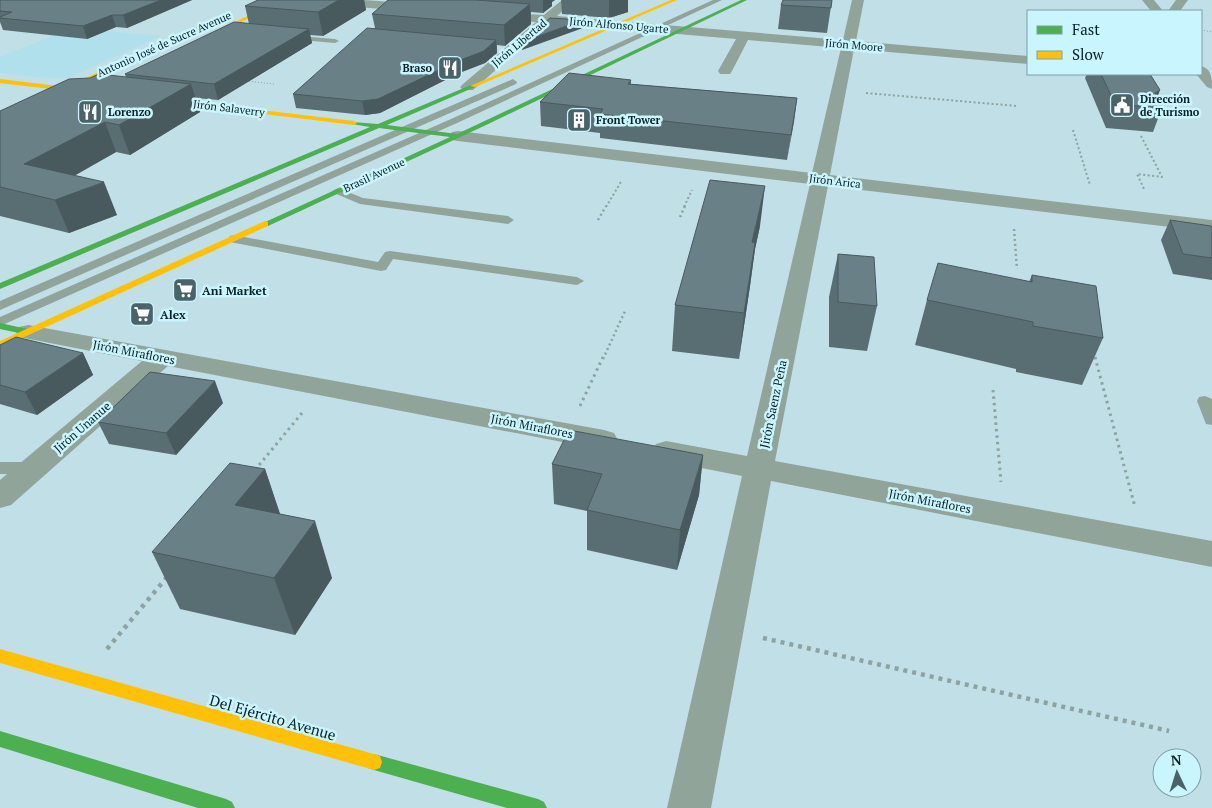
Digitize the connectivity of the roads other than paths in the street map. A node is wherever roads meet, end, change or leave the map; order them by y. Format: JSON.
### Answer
{"nodes":[{"id":1,"x":262,"y":0,"type":"edge"},
{"id":2,"x":285,"y":0,"type":"edge"},
{"id":3,"x":319,"y":0,"type":"edge"},
{"id":4,"x":569,"y":0,"type":"edge"},
{"id":5,"x":675,"y":0,"type":"edge"},
{"id":6,"x":700,"y":0,"type":"edge"},
{"id":7,"x":719,"y":0,"type":"edge"},
{"id":8,"x":745,"y":0,"type":"edge"},
{"id":9,"x":858,"y":0,"type":"edge"},
{"id":10,"x":1148,"y":0,"type":"edge"},
{"id":11,"x":430,"y":9,"type":"edge"},
{"id":12,"x":1156,"y":10,"type":"edge"},
{"id":13,"x":479,"y":14,"type":"edge"},
{"id":14,"x":547,"y":19,"type":"junction"},
{"id":15,"x":615,"y":25,"type":"junction"},
{"id":16,"x":638,"y":27,"type":"junction"},
{"id":17,"x":657,"y":29,"type":"junction"},
{"id":18,"x":679,"y":30,"type":"junction"},
{"id":19,"x":219,"y":31,"type":"junction"},
{"id":20,"x":238,"y":32,"type":"edge"},
{"id":21,"x":277,"y":36,"type":"edge"},
{"id":22,"x":744,"y":36,"type":"junction"},
{"id":23,"x":611,"y":39,"type":"dead end"},
{"id":24,"x":336,"y":42,"type":"dead end"},
{"id":25,"x":849,"y":45,"type":"junction"},
{"id":26,"x":1027,"y":60,"type":"edge"},
{"id":27,"x":726,"y":71,"type":"dead end"},
{"id":28,"x":521,"y":79,"type":"dead end"},
{"id":29,"x":0,"y":81,"type":"edge"},
{"id":30,"x":570,"y":83,"type":"junction"},
{"id":31,"x":589,"y":85,"type":"edge"},
{"id":32,"x":468,"y":87,"type":"junction"},
{"id":33,"x":70,"y":94,"type":"junction"},
{"id":34,"x":147,"y":98,"type":"edge"},
{"id":35,"x":0,"y":119,"type":"edge"},
{"id":36,"x":377,"y":126,"type":"junction"},
{"id":37,"x":406,"y":129,"type":"junction"},
{"id":38,"x":429,"y":132,"type":"junction"},
{"id":39,"x":458,"y":136,"type":"junction"},
{"id":40,"x":821,"y":179,"type":"junction"},
{"id":41,"x":338,"y":191,"type":"junction"},
{"id":42,"x":508,"y":220,"type":"dead end"},
{"id":43,"x":1212,"y":226,"type":"edge"},
{"id":44,"x":234,"y":238,"type":"junction"},
{"id":45,"x":577,"y":280,"type":"dead end"},
{"id":46,"x":0,"y":286,"type":"edge"},
{"id":47,"x":0,"y":306,"type":"edge"},
{"id":48,"x":0,"y":322,"type":"edge"},
{"id":49,"x":0,"y":326,"type":"edge"},
{"id":50,"x":28,"y":332,"type":"junction"},
{"id":51,"x":0,"y":345,"type":"edge"},
{"id":52,"x":164,"y":357,"type":"junction"},
{"id":53,"x":1205,"y":401,"type":"dead end"},
{"id":54,"x":1212,"y":420,"type":"edge"},
{"id":55,"x":0,"y":468,"type":"edge"},
{"id":56,"x":34,"y":468,"type":"junction"},
{"id":57,"x":760,"y":469,"type":"junction"},
{"id":58,"x":0,"y":497,"type":"edge"},
{"id":59,"x":1212,"y":554,"type":"edge"},
{"id":60,"x":0,"y":656,"type":"edge"},
{"id":61,"x":0,"y":739,"type":"edge"},
{"id":62,"x":226,"y":808,"type":"edge"},
{"id":63,"x":538,"y":808,"type":"edge"},
{"id":64,"x":689,"y":808,"type":"edge"}],
"edges":[{"from":1,"to":33,"type":"main road","name":"Antonio José de Sucre Avenue"},
{"from":2,"to":19,"type":"main road"},
{"from":3,"to":11,"type":"street"},
{"from":4,"to":14,"type":"street","name":"Jirón Libertad"},
{"from":5,"to":15,"type":"main road"},
{"from":6,"to":16,"type":"lane"},
{"from":7,"to":17,"type":"lane","name":"Brasil Avenue"},
{"from":8,"to":18,"type":"main road","name":"Brasil Avenue"},
{"from":9,"to":25,"type":"street","name":"Jirón Saenz Peña"},
{"from":10,"to":12,"type":"street"},
{"from":13,"to":14,"type":"street","name":"Jirón Alfonso Ugarte"},
{"from":14,"to":15,"type":"street","name":"Jirón Alfonso Ugarte"},
{"from":14,"to":32,"type":"street","name":"Jirón Libertad"},
{"from":15,"to":16,"type":"street","name":"Jirón Alfonso Ugarte"},
{"from":15,"to":32,"type":"main road"},
{"from":16,"to":17,"type":"street","name":"Jirón Alfonso Ugarte"},
{"from":16,"to":23,"type":"lane"},
{"from":17,"to":18,"type":"street","name":"Jirón Alfonso Ugarte"},
{"from":17,"to":38,"type":"lane","name":"Brasil Avenue"},
{"from":18,"to":22,"type":"street","name":"Jirón Moore"},
{"from":18,"to":30,"type":"main road","name":"Brasil Avenue"},
{"from":19,"to":20,"type":"lane"},
{"from":19,"to":33,"type":"main road"},
{"from":21,"to":24,"type":"lane"},
{"from":22,"to":25,"type":"street","name":"Jirón Moore"},
{"from":22,"to":27,"type":"street"},
{"from":25,"to":26,"type":"street","name":"Jirón Moore"},
{"from":25,"to":40,"type":"street","name":"Jirón Saenz Peña"},
{"from":28,"to":37,"type":"lane"},
{"from":29,"to":33,"type":"main road"},
{"from":30,"to":31,"type":"lane"},
{"from":30,"to":39,"type":"main road","name":"Brasil Avenue"},
{"from":32,"to":36,"type":"main road"},
{"from":33,"to":35,"type":"main road","name":"Antonio José de Sucre Avenue"},
{"from":34,"to":36,"type":"main road","name":"Jirón Salaverry"},
{"from":36,"to":37,"type":"main road","name":"Jirón Salaverry"},
{"from":36,"to":46,"type":"main road"},
{"from":37,"to":38,"type":"main road","name":"Jirón Salaverry"},
{"from":37,"to":47,"type":"lane"},
{"from":38,"to":39,"type":"main road","name":"Jirón Salaverry"},
{"from":38,"to":48,"type":"lane","name":"Brasil Avenue"},
{"from":39,"to":40,"type":"street","name":"Jirón Arica"},
{"from":39,"to":41,"type":"main road","name":"Brasil Avenue"},
{"from":40,"to":43,"type":"street","name":"Jirón Arica"},
{"from":40,"to":57,"type":"street","name":"Jirón Saenz Peña"},
{"from":41,"to":42,"type":"lane"},
{"from":41,"to":44,"type":"main road","name":"Brasil Avenue"},
{"from":44,"to":45,"type":"lane"},
{"from":44,"to":50,"type":"main road","name":"Brasil Avenue"},
{"from":49,"to":50,"type":"main road"},
{"from":50,"to":51,"type":"main road","name":"Brasil Avenue"},
{"from":50,"to":52,"type":"street","name":"Jirón Miraflores"},
{"from":52,"to":56,"type":"street","name":"Jirón Unanue"},
{"from":52,"to":57,"type":"street","name":"Jirón Miraflores"},
{"from":53,"to":54,"type":"lane"},
{"from":55,"to":56,"type":"lane"},
{"from":56,"to":58,"type":"street","name":"Jirón Unanue"},
{"from":57,"to":59,"type":"street","name":"Jirón Miraflores"},
{"from":57,"to":64,"type":"street","name":"Jirón Saenz Peña"},
{"from":60,"to":63,"type":"main road","name":"Del Ejército Avenue"},
{"from":61,"to":62,"type":"main road"}]}
